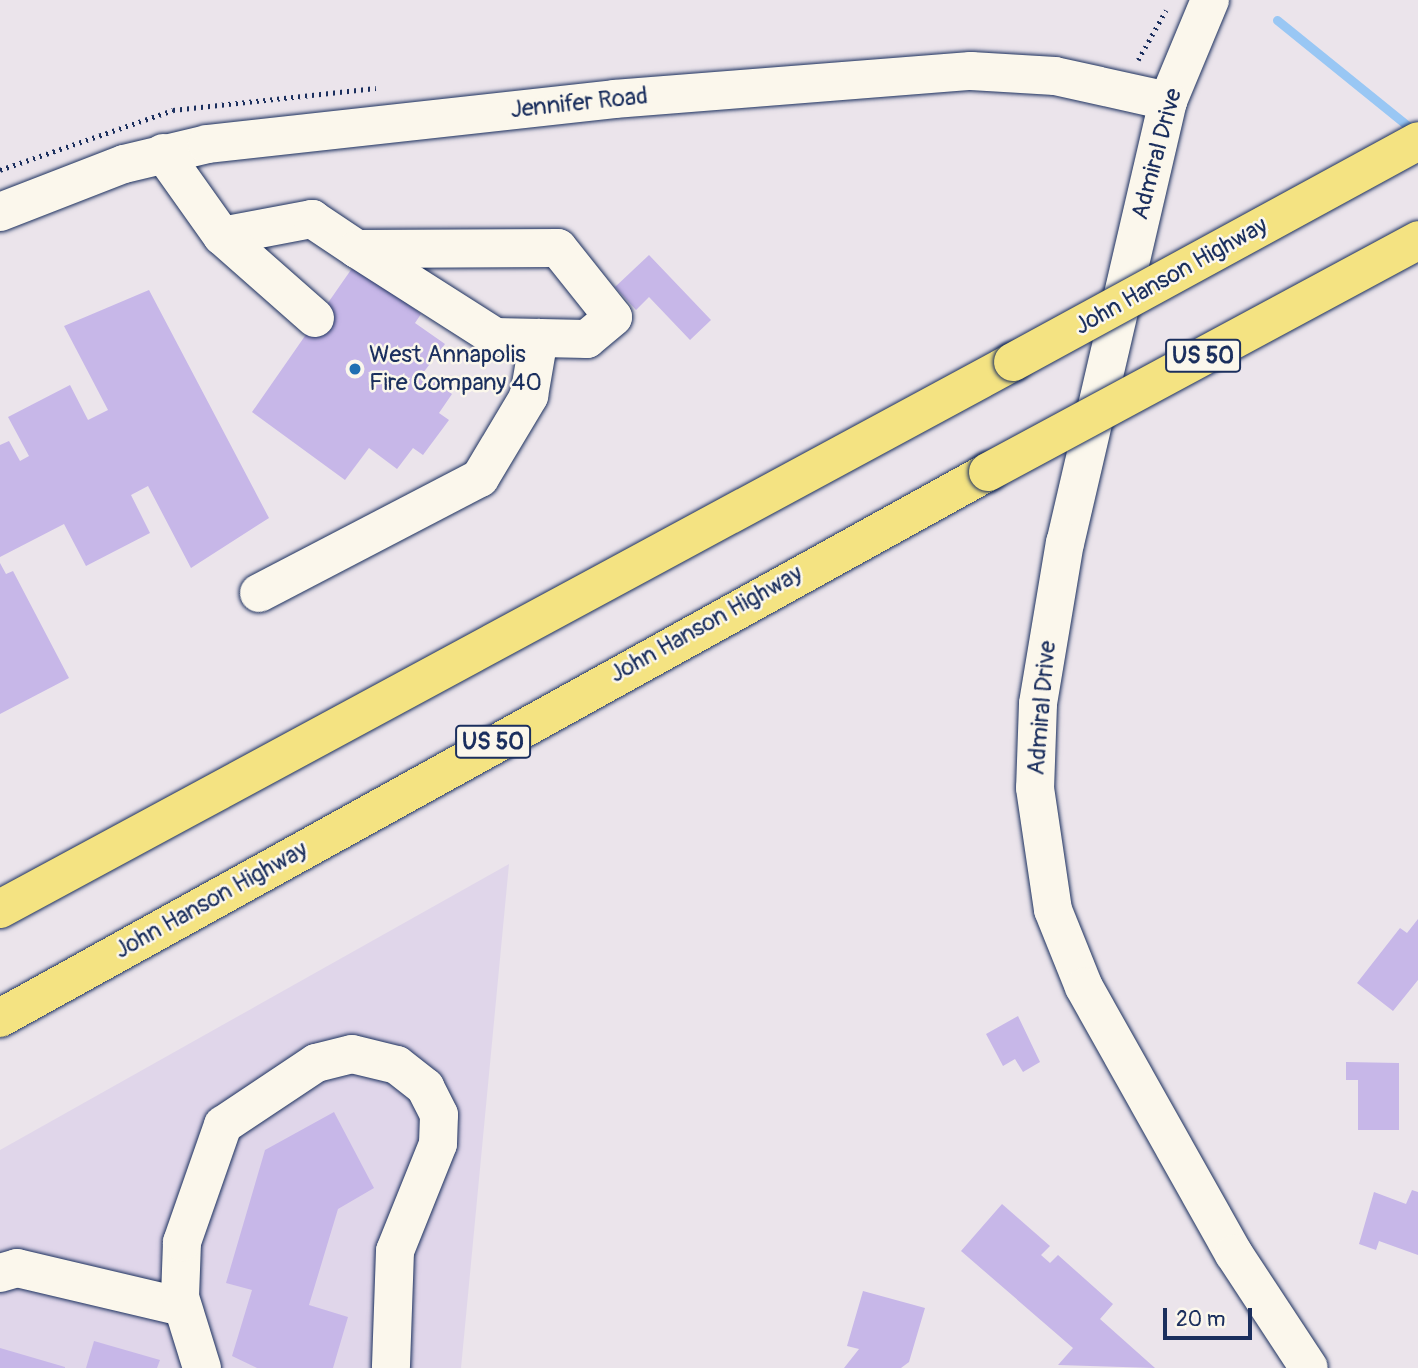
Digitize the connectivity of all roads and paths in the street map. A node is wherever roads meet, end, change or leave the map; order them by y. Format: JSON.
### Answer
{"nodes":[{"id":1,"x":1172,"y":0,"type":"edge"},
{"id":2,"x":1210,"y":0,"type":"edge"},
{"id":3,"x":1135,"y":65,"type":"dead end"},
{"id":4,"x":1168,"y":101,"type":"junction"},
{"id":5,"x":1418,"y":142,"type":"edge"},
{"id":6,"x":163,"y":153,"type":"junction"},
{"id":7,"x":0,"y":212,"type":"edge"},
{"id":8,"x":222,"y":236,"type":"junction"},
{"id":9,"x":1418,"y":240,"type":"edge"},
{"id":10,"x":357,"y":249,"type":"junction"},
{"id":11,"x":315,"y":318,"type":"dead end"},
{"id":12,"x":539,"y":338,"type":"junction"},
{"id":13,"x":259,"y":593,"type":"dead end"},
{"id":14,"x":245,"y":773,"type":"junction"},
{"id":15,"x":0,"y":884,"type":"edge"},
{"id":16,"x":0,"y":909,"type":"edge"},
{"id":17,"x":0,"y":1018,"type":"edge"},
{"id":18,"x":0,"y":1273,"type":"edge"},
{"id":19,"x":182,"y":1307,"type":"junction"},
{"id":20,"x":201,"y":1368,"type":"edge"},
{"id":21,"x":391,"y":1368,"type":"edge"},
{"id":22,"x":1309,"y":1368,"type":"edge"}],
"edges":[{"from":1,"to":3,"type":"path"},
{"from":2,"to":4,"type":"street","name":"Admiral Drive"},
{"from":4,"to":6,"type":"street","name":"Jennifer Road"},
{"from":4,"to":22,"type":"street","name":"Admiral Drive"},
{"from":5,"to":14,"type":"highway","name":"John Hanson Highway","bridge":true},
{"from":6,"to":7,"type":"street","name":"Jennifer Road"},
{"from":6,"to":8,"type":"street"},
{"from":8,"to":10,"type":"street"},
{"from":8,"to":11,"type":"street"},
{"from":9,"to":17,"type":"highway","name":"John Hanson Highway","number":"US 50","bridge":true},
{"from":10,"to":12,"type":"street"},
{"from":10,"to":12,"type":"street"},
{"from":12,"to":13,"type":"street"},
{"from":14,"to":15,"type":"highway"},
{"from":14,"to":16,"type":"highway","name":"John Hanson Highway"},
{"from":18,"to":19,"type":"street"},
{"from":19,"to":20,"type":"street"},
{"from":19,"to":21,"type":"street"}]}
